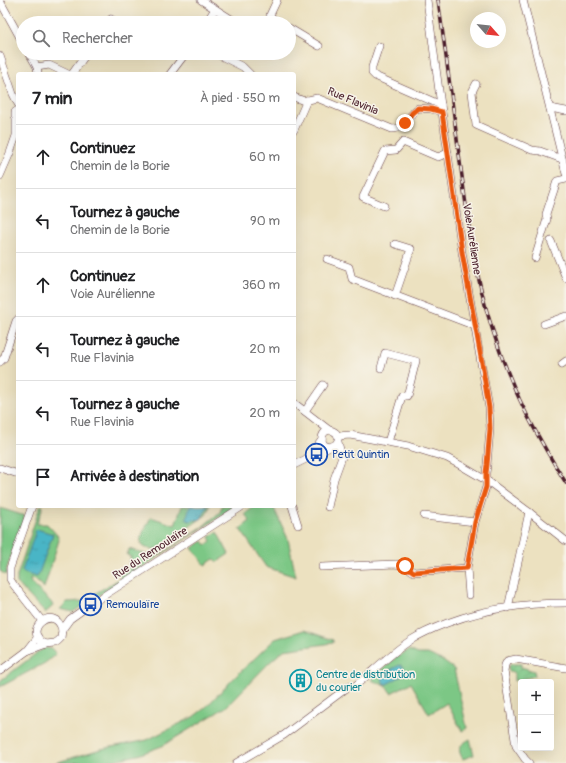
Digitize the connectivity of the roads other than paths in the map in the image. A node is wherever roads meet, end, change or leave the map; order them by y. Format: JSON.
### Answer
{"nodes":[{"id":1,"x":201,"y":0,"type":"edge"},
{"id":2,"x":277,"y":0,"type":"edge"},
{"id":3,"x":428,"y":0,"type":"edge"},
{"id":4,"x":523,"y":0,"type":"edge"},
{"id":5,"x":0,"y":1,"type":"edge"},
{"id":6,"x":215,"y":9,"type":"junction"},
{"id":7,"x":210,"y":16,"type":"edge"},
{"id":8,"x":227,"y":16,"type":"edge"},
{"id":9,"x":270,"y":16,"type":"edge"},
{"id":10,"x":16,"y":30,"type":"edge"},
{"id":11,"x":296,"y":32,"type":"edge"},
{"id":12,"x":319,"y":46,"type":"dead end"},
{"id":13,"x":379,"y":46,"type":"dead end"},
{"id":14,"x":0,"y":56,"type":"edge"},
{"id":15,"x":32,"y":60,"type":"edge"},
{"id":16,"x":82,"y":60,"type":"edge"},
{"id":17,"x":181,"y":60,"type":"edge"},
{"id":18,"x":228,"y":60,"type":"edge"},
{"id":19,"x":52,"y":70,"type":"edge"},
{"id":20,"x":37,"y":71,"type":"edge"},
{"id":21,"x":73,"y":72,"type":"edge"},
{"id":22,"x":172,"y":72,"type":"edge"},
{"id":23,"x":248,"y":72,"type":"edge"},
{"id":24,"x":476,"y":84,"type":"dead end"},
{"id":25,"x":296,"y":99,"type":"edge"},
{"id":26,"x":307,"y":100,"type":"junction"},
{"id":27,"x":16,"y":102,"type":"edge"},
{"id":28,"x":441,"y":108,"type":"junction"},
{"id":29,"x":550,"y":108,"type":"junction"},
{"id":30,"x":566,"y":111,"type":"edge"},
{"id":31,"x":296,"y":125,"type":"edge"},
{"id":32,"x":16,"y":135,"type":"edge"},
{"id":33,"x":448,"y":154,"type":"junction"},
{"id":34,"x":562,"y":159,"type":"junction"},
{"id":35,"x":566,"y":174,"type":"edge"},
{"id":36,"x":0,"y":176,"type":"edge"},
{"id":37,"x":566,"y":179,"type":"edge"},
{"id":38,"x":384,"y":206,"type":"dead end"},
{"id":39,"x":551,"y":241,"type":"dead end"},
{"id":40,"x":395,"y":244,"type":"dead end"},
{"id":41,"x":327,"y":258,"type":"dead end"},
{"id":42,"x":535,"y":258,"type":"dead end"},
{"id":43,"x":566,"y":278,"type":"edge"},
{"id":44,"x":395,"y":296,"type":"junction"},
{"id":45,"x":566,"y":316,"type":"edge"},
{"id":46,"x":16,"y":321,"type":"edge"},
{"id":47,"x":544,"y":324,"type":"dead end"},
{"id":48,"x":475,"y":326,"type":"junction"},
{"id":49,"x":0,"y":362,"type":"edge"},
{"id":50,"x":381,"y":368,"type":"dead end"},
{"id":51,"x":323,"y":385,"type":"dead end"},
{"id":52,"x":296,"y":404,"type":"edge"},
{"id":53,"x":305,"y":411,"type":"junction"},
{"id":54,"x":320,"y":423,"type":"junction"},
{"id":55,"x":329,"y":430,"type":"junction"},
{"id":56,"x":322,"y":437,"type":"junction"},
{"id":57,"x":338,"y":440,"type":"junction"},
{"id":58,"x":388,"y":442,"type":"junction"},
{"id":59,"x":330,"y":447,"type":"junction"},
{"id":60,"x":306,"y":459,"type":"junction"},
{"id":61,"x":296,"y":464,"type":"edge"},
{"id":62,"x":0,"y":468,"type":"edge"},
{"id":63,"x":16,"y":473,"type":"edge"},
{"id":64,"x":487,"y":480,"type":"junction"},
{"id":65,"x":328,"y":507,"type":"dead end"},
{"id":66,"x":31,"y":508,"type":"edge"},
{"id":67,"x":240,"y":508,"type":"edge"},
{"id":68,"x":293,"y":508,"type":"edge"},
{"id":69,"x":529,"y":512,"type":"junction"},
{"id":70,"x":424,"y":516,"type":"dead end"},
{"id":71,"x":475,"y":522,"type":"junction"},
{"id":72,"x":298,"y":525,"type":"dead end"},
{"id":73,"x":566,"y":541,"type":"edge"},
{"id":74,"x":322,"y":567,"type":"dead end"},
{"id":75,"x":467,"y":568,"type":"junction"},
{"id":76,"x":468,"y":595,"type":"dead end"},
{"id":77,"x":566,"y":603,"type":"edge"},
{"id":78,"x":508,"y":608,"type":"junction"},
{"id":79,"x":70,"y":619,"type":"junction"},
{"id":80,"x":42,"y":621,"type":"junction"},
{"id":81,"x":58,"y":622,"type":"junction"},
{"id":82,"x":62,"y":630,"type":"junction"},
{"id":83,"x":38,"y":637,"type":"junction"},
{"id":84,"x":46,"y":644,"type":"junction"},
{"id":85,"x":27,"y":651,"type":"junction"},
{"id":86,"x":566,"y":668,"type":"edge"},
{"id":87,"x":0,"y":671,"type":"edge"},
{"id":88,"x":527,"y":761,"type":"edge"},
{"id":89,"x":236,"y":763,"type":"edge"},
{"id":90,"x":518,"y":763,"type":"edge"}],
"edges":[{"from":1,"to":6,"type":"street"},
{"from":2,"to":9,"type":"street"},
{"from":3,"to":28,"type":"street","name":"Voie Aurélienne"},
{"from":4,"to":29,"type":"street"},
{"from":5,"to":10,"type":"street"},
{"from":6,"to":7,"type":"street"},
{"from":6,"to":8,"type":"street"},
{"from":11,"to":12,"type":"street"},
{"from":13,"to":28,"type":"street"},
{"from":14,"to":27,"type":"street"},
{"from":15,"to":20,"type":"street"},
{"from":16,"to":21,"type":"street"},
{"from":17,"to":22,"type":"street"},
{"from":18,"to":23,"type":"street"},
{"from":19,"to":20,"type":"street"},
{"from":24,"to":34,"type":"street"},
{"from":25,"to":26,"type":"street","name":"Rue Flavinia"},
{"from":26,"to":28,"type":"street","name":"Rue Flavinia"},
{"from":26,"to":31,"type":"street"},
{"from":28,"to":33,"type":"street","name":"Voie Aurélienne"},
{"from":29,"to":30,"type":"street"},
{"from":29,"to":34,"type":"street"},
{"from":32,"to":36,"type":"street"},
{"from":33,"to":38,"type":"street"},
{"from":33,"to":48,"type":"street","name":"Voie Aurélienne"},
{"from":34,"to":35,"type":"street"},
{"from":37,"to":42,"type":"street"},
{"from":39,"to":43,"type":"street"},
{"from":40,"to":44,"type":"street"},
{"from":41,"to":44,"type":"street"},
{"from":44,"to":48,"type":"street"},
{"from":45,"to":47,"type":"street"},
{"from":46,"to":49,"type":"street"},
{"from":48,"to":64,"type":"street","name":"Voie Aurélienne"},
{"from":50,"to":58,"type":"street"},
{"from":51,"to":53,"type":"street"},
{"from":52,"to":53,"type":"street"},
{"from":53,"to":54,"type":"street"},
{"from":54,"to":55,"type":"street"},
{"from":54,"to":56,"type":"street"},
{"from":55,"to":56,"type":"street"},
{"from":55,"to":57,"type":"street"},
{"from":56,"to":59,"type":"street"},
{"from":56,"to":60,"type":"street"},
{"from":57,"to":58,"type":"street"},
{"from":57,"to":59,"type":"street"},
{"from":57,"to":65,"type":"street"},
{"from":58,"to":64,"type":"street"},
{"from":59,"to":60,"type":"street"},
{"from":60,"to":61,"type":"street"},
{"from":62,"to":63,"type":"street"},
{"from":64,"to":69,"type":"street"},
{"from":64,"to":71,"type":"street","name":"Voie Aurélienne"},
{"from":66,"to":80,"type":"street"},
{"from":67,"to":79,"type":"street","name":"Rue du Remoulaïre"},
{"from":68,"to":72,"type":"street"},
{"from":69,"to":73,"type":"street"},
{"from":69,"to":78,"type":"street"},
{"from":70,"to":71,"type":"street"},
{"from":71,"to":75,"type":"street","name":"Voie Aurélienne"},
{"from":74,"to":75,"type":"street"},
{"from":75,"to":76,"type":"street","name":"Voie Aurélienne"},
{"from":77,"to":78,"type":"street"},
{"from":78,"to":89,"type":"street"},
{"from":79,"to":81,"type":"street","name":"Rue du Remoulaïre"},
{"from":79,"to":82,"type":"street","name":"Rue du Remoulaïre"},
{"from":80,"to":81,"type":"street","name":"Rue du Remoulaïre"},
{"from":80,"to":83,"type":"street","name":"Rue du Remoulaïre"},
{"from":81,"to":82,"type":"street"},
{"from":82,"to":84,"type":"street","name":"Rue du Remoulaïre"},
{"from":83,"to":84,"type":"street"},
{"from":83,"to":85,"type":"street","name":"Rue du Remoulaïre"},
{"from":84,"to":85,"type":"street","name":"Rue du Remoulaïre"},
{"from":85,"to":87,"type":"street","name":"Rue du Remoulaïre"},
{"from":86,"to":88,"type":"street"},
{"from":88,"to":90,"type":"street"}]}
